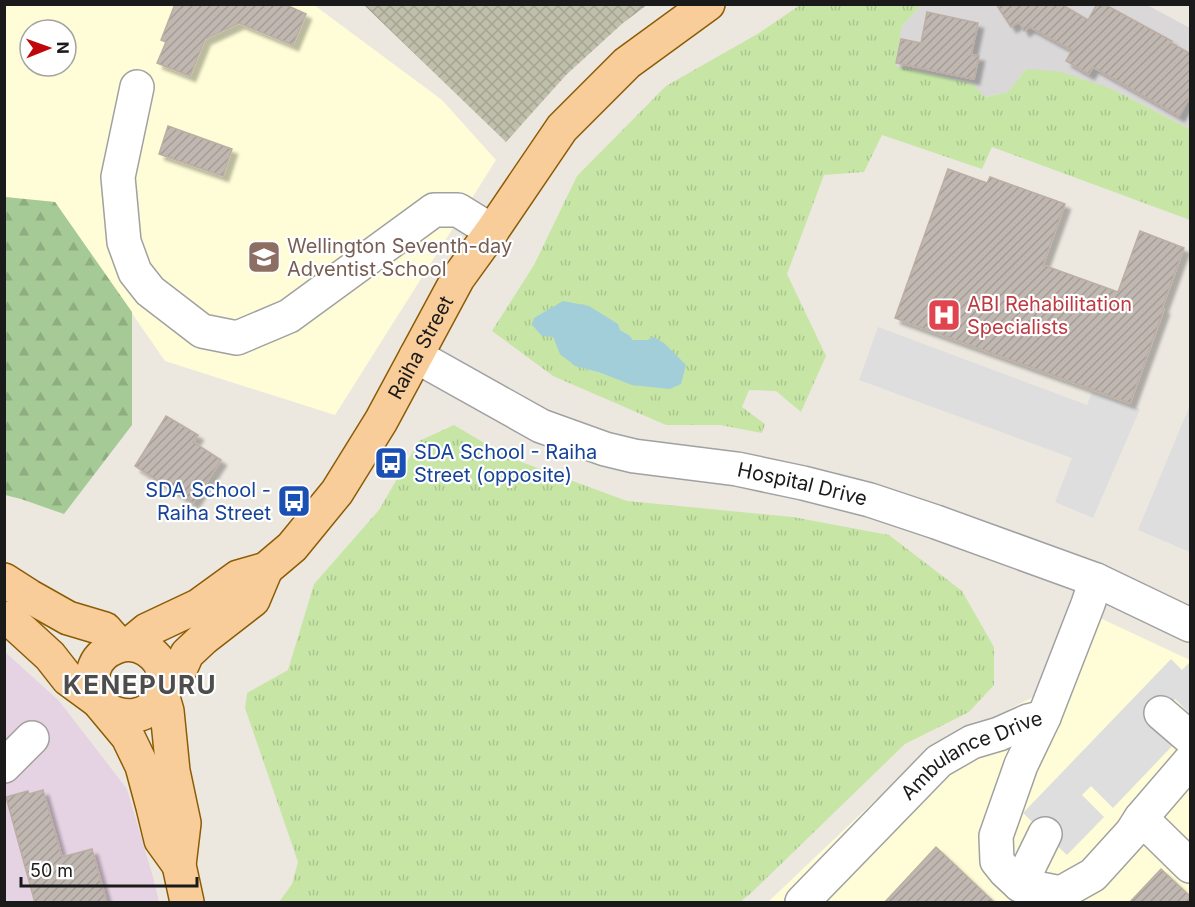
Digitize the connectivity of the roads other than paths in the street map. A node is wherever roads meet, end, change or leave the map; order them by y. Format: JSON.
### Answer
{"nodes":[{"id":1,"x":708,"y":4,"type":"edge"},
{"id":2,"x":137,"y":87,"type":"dead end"},
{"id":3,"x":492,"y":231,"type":"junction"},
{"id":4,"x":416,"y":356,"type":"junction"},
{"id":5,"x":266,"y":569,"type":"junction"},
{"id":6,"x":4,"y":580,"type":"edge"},
{"id":7,"x":1096,"y":580,"type":"junction"},
{"id":8,"x":4,"y":618,"type":"edge"},
{"id":9,"x":1190,"y":621,"type":"edge"},
{"id":10,"x":125,"y":645,"type":"junction"},
{"id":11,"x":163,"y":689,"type":"junction"},
{"id":12,"x":102,"y":705,"type":"junction"},
{"id":13,"x":1161,"y":713,"type":"dead end"},
{"id":14,"x":1044,"y":717,"type":"junction"},
{"id":15,"x":32,"y":738,"type":"dead end"},
{"id":16,"x":1191,"y":738,"type":"edge"},
{"id":17,"x":1191,"y":761,"type":"edge"},
{"id":18,"x":4,"y":766,"type":"edge"},
{"id":19,"x":1141,"y":818,"type":"junction"},
{"id":20,"x":1045,"y":834,"type":"dead end"},
{"id":21,"x":179,"y":865,"type":"junction"},
{"id":22,"x":1191,"y":866,"type":"edge"},
{"id":23,"x":1020,"y":885,"type":"junction"},
{"id":24,"x":187,"y":903,"type":"edge"},
{"id":25,"x":802,"y":903,"type":"edge"}],
"edges":[{"from":1,"to":3,"type":"main road","name":"Raiha Street"},
{"from":2,"to":3,"type":"street"},
{"from":3,"to":4,"type":"main road","name":"Raiha Street"},
{"from":4,"to":5,"type":"main road","name":"Raiha Street"},
{"from":4,"to":7,"type":"street","name":"Hospital Drive"},
{"from":5,"to":10,"type":"main road","name":"Raiha Street"},
{"from":5,"to":11,"type":"main road","name":"Raiha Street"},
{"from":6,"to":10,"type":"main road"},
{"from":7,"to":9,"type":"street","name":"Hospital Drive"},
{"from":7,"to":14,"type":"street","name":"Ambulance Drive"},
{"from":8,"to":12,"type":"main road"},
{"from":10,"to":11,"type":"main road"},
{"from":10,"to":12,"type":"main road"},
{"from":11,"to":12,"type":"main road"},
{"from":11,"to":21,"type":"main road"},
{"from":12,"to":21,"type":"main road"},
{"from":13,"to":16,"type":"street"},
{"from":14,"to":23,"type":"street"},
{"from":14,"to":25,"type":"street","name":"Ambulance Drive"},
{"from":15,"to":18,"type":"street"},
{"from":17,"to":19,"type":"street"},
{"from":19,"to":22,"type":"street"},
{"from":19,"to":23,"type":"street"},
{"from":20,"to":23,"type":"street"},
{"from":21,"to":24,"type":"main road"}]}
